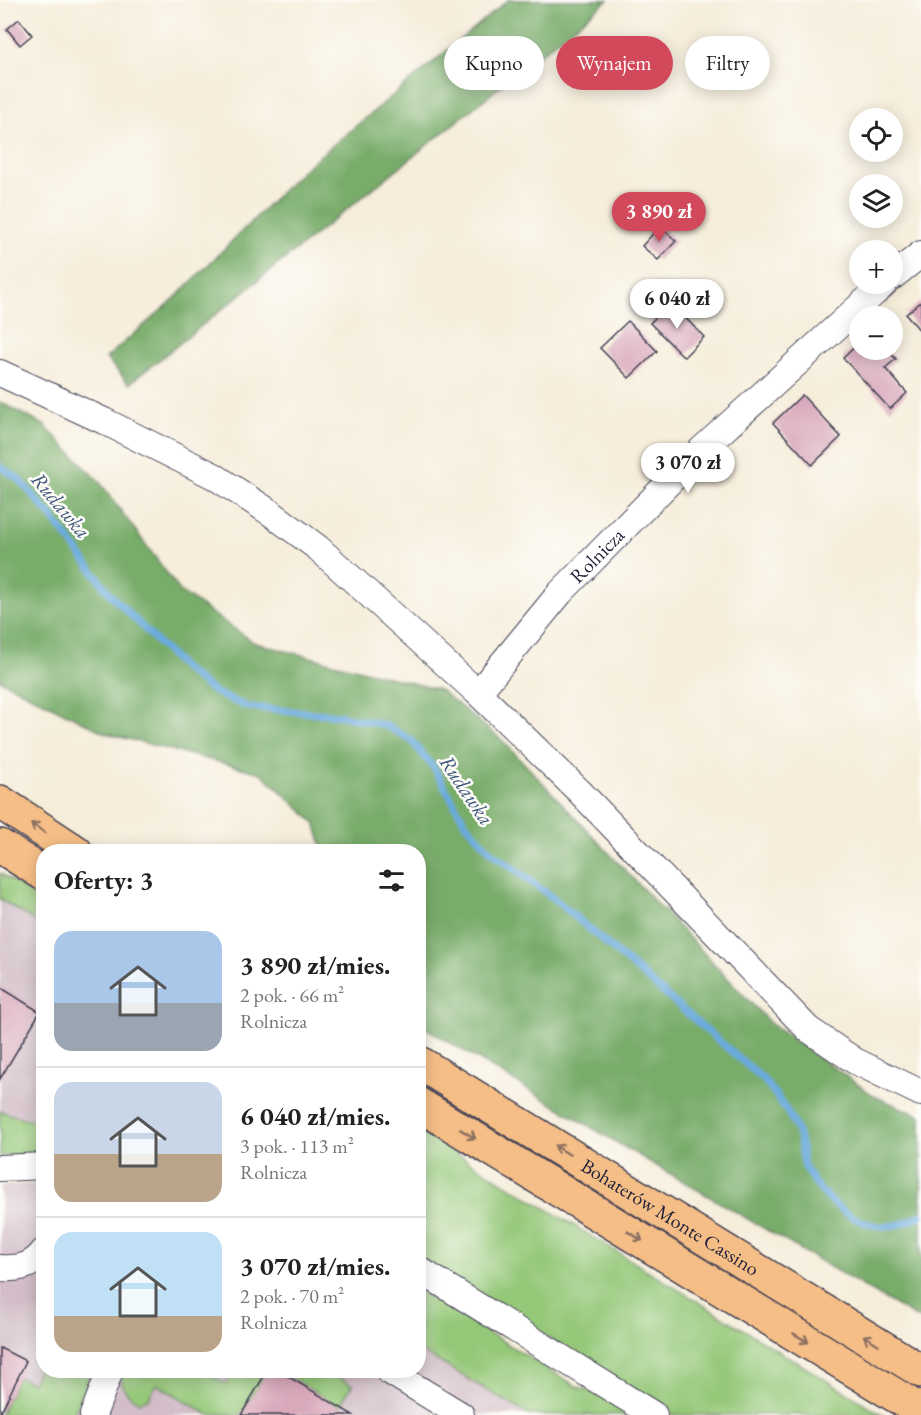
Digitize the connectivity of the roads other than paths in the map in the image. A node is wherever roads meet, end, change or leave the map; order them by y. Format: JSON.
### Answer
{"nodes":[{"id":1,"x":921,"y":254,"type":"edge"},
{"id":2,"x":903,"y":268,"type":"edge"},
{"id":3,"x":873,"y":294,"type":"edge"},
{"id":4,"x":0,"y":373,"type":"edge"},
{"id":5,"x":478,"y":693,"type":"junction"},
{"id":6,"x":0,"y":802,"type":"edge"},
{"id":7,"x":64,"y":844,"type":"edge"},
{"id":8,"x":0,"y":846,"type":"edge"},
{"id":9,"x":36,"y":869,"type":"edge"},
{"id":10,"x":426,"y":1067,"type":"edge"},
{"id":11,"x":921,"y":1093,"type":"edge"},
{"id":12,"x":426,"y":1109,"type":"edge"},
{"id":13,"x":36,"y":1166,"type":"edge"},
{"id":14,"x":0,"y":1168,"type":"edge"},
{"id":15,"x":36,"y":1260,"type":"edge"},
{"id":16,"x":0,"y":1268,"type":"edge"},
{"id":17,"x":426,"y":1274,"type":"edge"},
{"id":18,"x":921,"y":1371,"type":"edge"},
{"id":19,"x":107,"y":1378,"type":"edge"},
{"id":20,"x":400,"y":1378,"type":"edge"},
{"id":21,"x":921,"y":1411,"type":"edge"},
{"id":22,"x":93,"y":1415,"type":"edge"},
{"id":23,"x":461,"y":1415,"type":"edge"},
{"id":24,"x":654,"y":1415,"type":"edge"}],
"edges":[{"from":1,"to":2,"type":"street"},
{"from":3,"to":5,"type":"street","name":"Rolnicza"},
{"from":4,"to":5,"type":"street"},
{"from":5,"to":11,"type":"street"},
{"from":7,"to":6,"type":"highway","one_way":true},
{"from":8,"to":9,"type":"highway"},
{"from":18,"to":10,"type":"highway","name":"Bohaterów Monte Cassino","one_way":true},
{"from":12,"to":21,"type":"highway","name":"Bohaterów Monte Cassino","one_way":true},
{"from":13,"to":14,"type":"street"},
{"from":15,"to":16,"type":"street"},
{"from":17,"to":24,"type":"street"},
{"from":19,"to":22,"type":"street"},
{"from":20,"to":23,"type":"street"}]}
